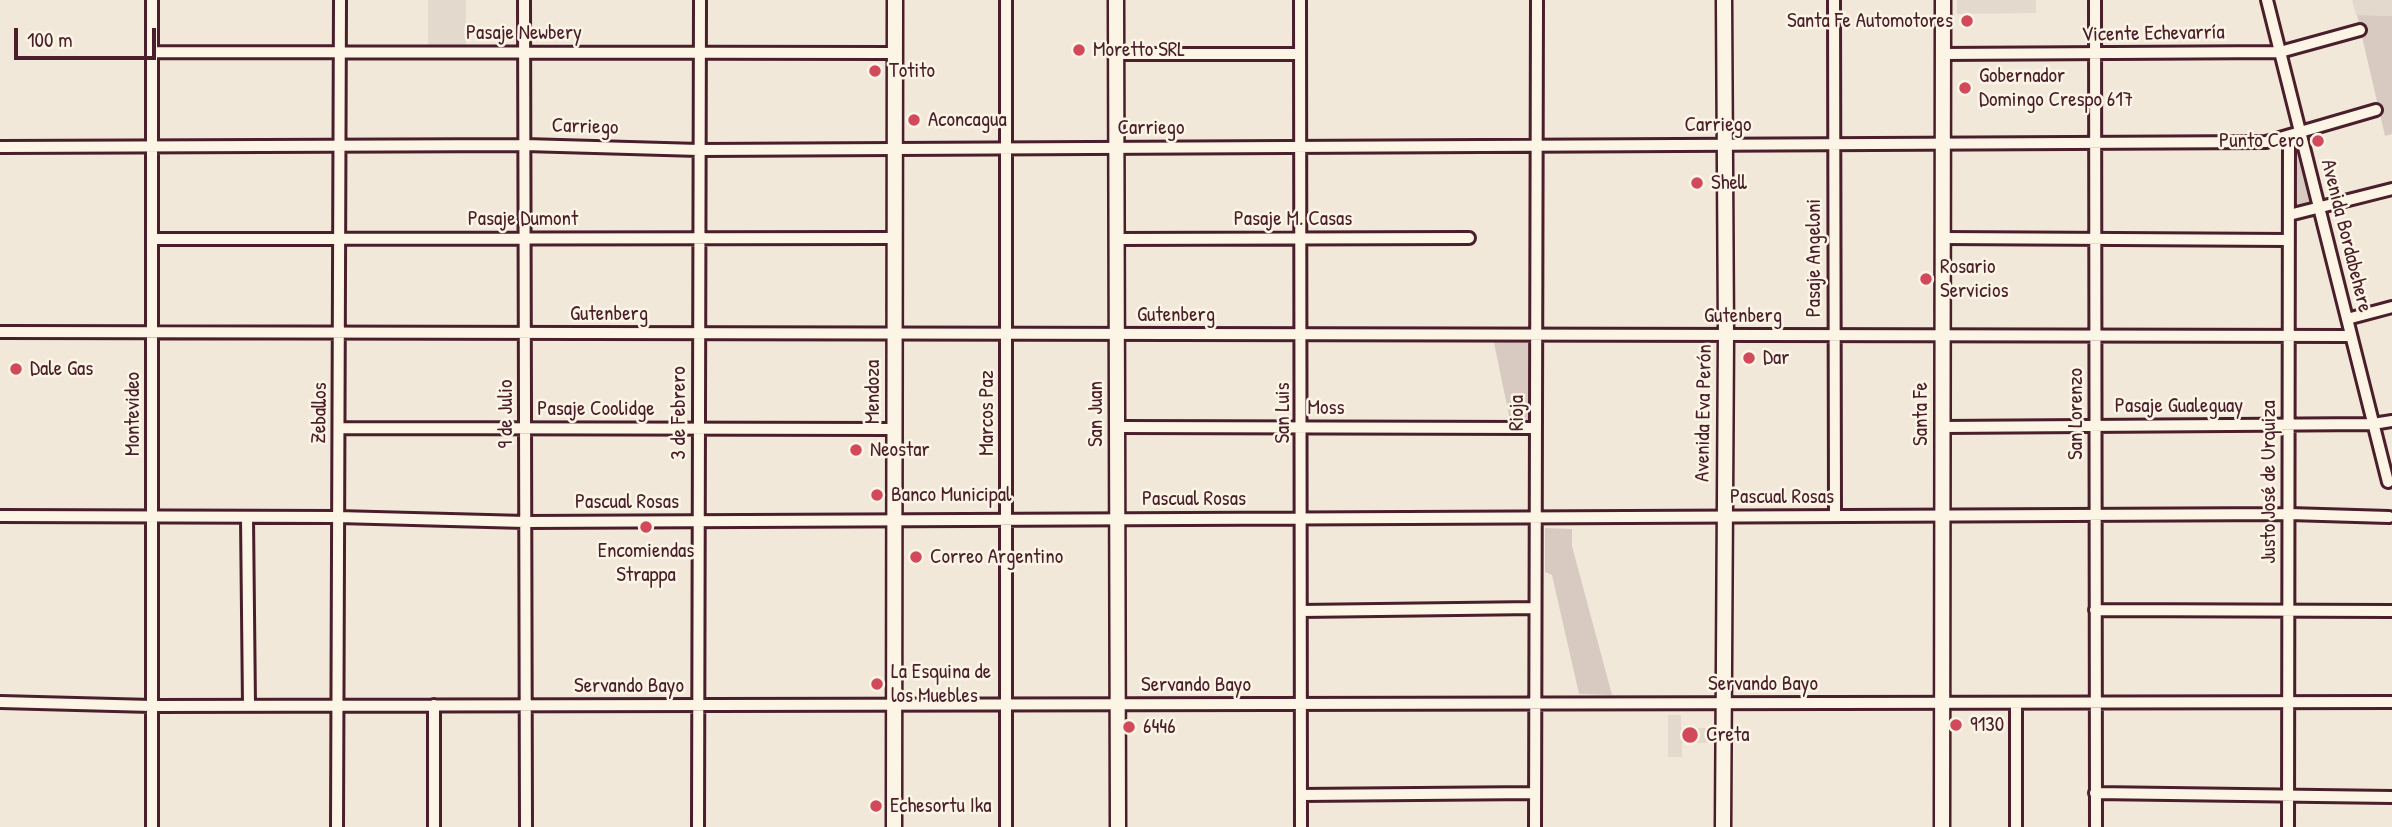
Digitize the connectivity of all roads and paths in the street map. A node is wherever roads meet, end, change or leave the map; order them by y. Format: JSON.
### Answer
{"nodes":[{"id":1,"x":152,"y":0,"type":"edge"},
{"id":2,"x":340,"y":0,"type":"edge"},
{"id":3,"x":524,"y":0,"type":"edge"},
{"id":4,"x":700,"y":0,"type":"edge"},
{"id":5,"x":895,"y":0,"type":"edge"},
{"id":6,"x":1006,"y":0,"type":"edge"},
{"id":7,"x":1116,"y":0,"type":"edge"},
{"id":8,"x":1300,"y":0,"type":"edge"},
{"id":9,"x":1537,"y":0,"type":"edge"},
{"id":10,"x":1724,"y":0,"type":"edge"},
{"id":11,"x":1833,"y":0,"type":"edge"},
{"id":12,"x":1942,"y":0,"type":"edge"},
{"id":13,"x":2095,"y":0,"type":"edge"},
{"id":14,"x":2267,"y":0,"type":"edge"},
{"id":15,"x":2360,"y":30,"type":"dead end"},
{"id":16,"x":152,"y":52,"type":"junction"},
{"id":17,"x":340,"y":52,"type":"junction"},
{"id":18,"x":2280,"y":52,"type":"junction"},
{"id":19,"x":524,"y":53,"type":"junction"},
{"id":20,"x":700,"y":53,"type":"junction"},
{"id":21,"x":895,"y":53,"type":"junction"},
{"id":22,"x":1116,"y":54,"type":"junction"},
{"id":23,"x":1300,"y":54,"type":"junction"},
{"id":24,"x":1942,"y":54,"type":"junction"},
{"id":25,"x":2095,"y":55,"type":"junction"},
{"id":26,"x":2376,"y":110,"type":"dead end"},
{"id":27,"x":2300,"y":132,"type":"junction"},
{"id":28,"x":2289,"y":137,"type":"junction"},
{"id":29,"x":1942,"y":143,"type":"junction"},
{"id":30,"x":2095,"y":143,"type":"junction"},
{"id":31,"x":1833,"y":144,"type":"junction"},
{"id":32,"x":525,"y":145,"type":"junction"},
{"id":33,"x":1724,"y":145,"type":"junction"},
{"id":34,"x":153,"y":146,"type":"junction"},
{"id":35,"x":341,"y":146,"type":"junction"},
{"id":36,"x":1537,"y":146,"type":"junction"},
{"id":37,"x":0,"y":147,"type":"edge"},
{"id":38,"x":1303,"y":147,"type":"junction"},
{"id":39,"x":1006,"y":148,"type":"junction"},
{"id":40,"x":1116,"y":148,"type":"junction"},
{"id":41,"x":895,"y":149,"type":"junction"},
{"id":42,"x":699,"y":150,"type":"junction"},
{"id":43,"x":2392,"y":189,"type":"edge"},
{"id":44,"x":2319,"y":207,"type":"junction"},
{"id":45,"x":2289,"y":215,"type":"junction"},
{"id":46,"x":699,"y":238,"type":"junction"},
{"id":47,"x":894,"y":238,"type":"junction"},
{"id":48,"x":1302,"y":238,"type":"junction"},
{"id":49,"x":1469,"y":238,"type":"dead end"},
{"id":50,"x":1942,"y":238,"type":"junction"},
{"id":51,"x":152,"y":239,"type":"junction"},
{"id":52,"x":340,"y":239,"type":"junction"},
{"id":53,"x":524,"y":239,"type":"junction"},
{"id":54,"x":1116,"y":239,"type":"junction"},
{"id":55,"x":2095,"y":239,"type":"junction"},
{"id":56,"x":2289,"y":240,"type":"junction"},
{"id":57,"x":2392,"y":307,"type":"edge"},
{"id":58,"x":2347,"y":319,"type":"junction"},
{"id":59,"x":0,"y":332,"type":"edge"},
{"id":60,"x":152,"y":332,"type":"junction"},
{"id":61,"x":340,"y":333,"type":"junction"},
{"id":62,"x":525,"y":333,"type":"junction"},
{"id":63,"x":699,"y":333,"type":"junction"},
{"id":64,"x":894,"y":334,"type":"junction"},
{"id":65,"x":1006,"y":334,"type":"junction"},
{"id":66,"x":1116,"y":334,"type":"junction"},
{"id":67,"x":1302,"y":335,"type":"junction"},
{"id":68,"x":1536,"y":335,"type":"junction"},
{"id":69,"x":1726,"y":335,"type":"junction"},
{"id":70,"x":1833,"y":336,"type":"junction"},
{"id":71,"x":1942,"y":336,"type":"junction"},
{"id":72,"x":2095,"y":336,"type":"junction"},
{"id":73,"x":2289,"y":336,"type":"junction"},
{"id":74,"x":2351,"y":337,"type":"junction"},
{"id":75,"x":2392,"y":421,"type":"edge"},
{"id":76,"x":2373,"y":424,"type":"junction"},
{"id":77,"x":2289,"y":425,"type":"junction"},
{"id":78,"x":2095,"y":426,"type":"junction"},
{"id":79,"x":1117,"y":427,"type":"junction"},
{"id":80,"x":1942,"y":427,"type":"junction"},
{"id":81,"x":340,"y":428,"type":"junction"},
{"id":82,"x":525,"y":428,"type":"junction"},
{"id":83,"x":699,"y":428,"type":"junction"},
{"id":84,"x":1302,"y":428,"type":"junction"},
{"id":85,"x":1536,"y":428,"type":"junction"},
{"id":86,"x":894,"y":429,"type":"junction"},
{"id":87,"x":2388,"y":482,"type":"dead end"},
{"id":88,"x":2289,"y":514,"type":"junction"},
{"id":89,"x":153,"y":515,"type":"junction"},
{"id":90,"x":2095,"y":515,"type":"junction"},
{"id":91,"x":0,"y":516,"type":"edge"},
{"id":92,"x":1835,"y":516,"type":"junction"},
{"id":93,"x":1942,"y":516,"type":"junction"},
{"id":94,"x":338,"y":517,"type":"junction"},
{"id":95,"x":1536,"y":517,"type":"junction"},
{"id":96,"x":1724,"y":517,"type":"junction"},
{"id":97,"x":2389,"y":517,"type":"dead end"},
{"id":98,"x":247,"y":518,"type":"junction"},
{"id":99,"x":1117,"y":519,"type":"junction"},
{"id":100,"x":1302,"y":519,"type":"junction"},
{"id":101,"x":894,"y":520,"type":"junction"},
{"id":102,"x":1006,"y":520,"type":"junction"},
{"id":103,"x":699,"y":521,"type":"junction"},
{"id":104,"x":525,"y":522,"type":"junction"},
{"id":105,"x":1535,"y":608,"type":"junction"},
{"id":106,"x":2095,"y":610,"type":"junction"},
{"id":107,"x":2288,"y":610,"type":"junction"},
{"id":108,"x":1301,"y":611,"type":"junction"},
{"id":109,"x":2392,"y":611,"type":"edge"},
{"id":110,"x":0,"y":702,"type":"edge"},
{"id":111,"x":2288,"y":702,"type":"junction"},
{"id":112,"x":2392,"y":702,"type":"edge"},
{"id":113,"x":1724,"y":703,"type":"junction"},
{"id":114,"x":1942,"y":703,"type":"junction"},
{"id":115,"x":2016,"y":703,"type":"junction"},
{"id":116,"x":2095,"y":703,"type":"junction"},
{"id":117,"x":1006,"y":704,"type":"junction"},
{"id":118,"x":1117,"y":704,"type":"junction"},
{"id":119,"x":1301,"y":704,"type":"junction"},
{"id":120,"x":1535,"y":704,"type":"junction"},
{"id":121,"x":337,"y":705,"type":"junction"},
{"id":122,"x":433,"y":705,"type":"junction"},
{"id":123,"x":525,"y":705,"type":"junction"},
{"id":124,"x":698,"y":705,"type":"junction"},
{"id":125,"x":894,"y":705,"type":"junction"},
{"id":126,"x":152,"y":706,"type":"junction"},
{"id":127,"x":249,"y":706,"type":"junction"},
{"id":128,"x":1535,"y":793,"type":"junction"},
{"id":129,"x":2095,"y":793,"type":"junction"},
{"id":130,"x":1301,"y":795,"type":"junction"},
{"id":131,"x":2288,"y":795,"type":"junction"},
{"id":132,"x":2392,"y":797,"type":"edge"},
{"id":133,"x":152,"y":827,"type":"edge"},
{"id":134,"x":337,"y":827,"type":"edge"},
{"id":135,"x":434,"y":827,"type":"edge"},
{"id":136,"x":526,"y":827,"type":"edge"},
{"id":137,"x":698,"y":827,"type":"edge"},
{"id":138,"x":894,"y":827,"type":"edge"},
{"id":139,"x":1006,"y":827,"type":"edge"},
{"id":140,"x":1118,"y":827,"type":"edge"},
{"id":141,"x":1301,"y":827,"type":"edge"},
{"id":142,"x":1535,"y":827,"type":"edge"},
{"id":143,"x":1723,"y":827,"type":"edge"},
{"id":144,"x":1942,"y":827,"type":"edge"},
{"id":145,"x":2016,"y":827,"type":"edge"},
{"id":146,"x":2095,"y":827,"type":"edge"},
{"id":147,"x":2288,"y":827,"type":"edge"}],
"edges":[{"from":1,"to":16,"type":"street","name":"Montevideo"},
{"from":2,"to":17,"type":"street","name":"Zeballos"},
{"from":3,"to":19,"type":"street","name":"9 de Julio"},
{"from":4,"to":20,"type":"street","name":"3 de Febrero"},
{"from":5,"to":21,"type":"main road","name":"Mendoza"},
{"from":6,"to":39,"type":"street","name":"Marcos Paz"},
{"from":7,"to":22,"type":"main road","name":"San Juan"},
{"from":8,"to":23,"type":"street","name":"San Luis"},
{"from":9,"to":36,"type":"street","name":"Rioja"},
{"from":10,"to":33,"type":"main road","name":"Avenida Eva Perón"},
{"from":11,"to":31,"type":"street","name":"Pasaje Angeloni"},
{"from":12,"to":24,"type":"main road","name":"Santa Fe"},
{"from":13,"to":25,"type":"street","name":"San Lorenzo"},
{"from":14,"to":18,"type":"street","name":"Avenida Bordabehere"},
{"from":15,"to":18,"type":"street","name":"Vicente Echevarría"},
{"from":16,"to":17,"type":"street","name":"Pasaje Newbery"},
{"from":16,"to":34,"type":"street","name":"Montevideo"},
{"from":17,"to":19,"type":"street","name":"Pasaje Newbery"},
{"from":17,"to":35,"type":"street","name":"Zeballos"},
{"from":18,"to":25,"type":"street","name":"Vicente Echevarría"},
{"from":18,"to":27,"type":"street","name":"Avenida Bordabehere"},
{"from":19,"to":20,"type":"street","name":"Pasaje Newbery"},
{"from":19,"to":32,"type":"street","name":"9 de Julio"},
{"from":20,"to":21,"type":"street","name":"Pasaje Newbery"},
{"from":20,"to":42,"type":"street","name":"3 de Febrero"},
{"from":21,"to":41,"type":"main road","name":"Mendoza"},
{"from":22,"to":23,"type":"street"},
{"from":22,"to":40,"type":"main road","name":"San Juan"},
{"from":23,"to":38,"type":"street","name":"San Luis"},
{"from":24,"to":25,"type":"street","name":"Vicente Echevarría"},
{"from":24,"to":29,"type":"main road","name":"Santa Fe"},
{"from":25,"to":30,"type":"street","name":"San Lorenzo"},
{"from":26,"to":27,"type":"street","name":"Carriego"},
{"from":27,"to":28,"type":"street","name":"Carriego"},
{"from":27,"to":44,"type":"street","name":"Avenida Bordabehere"},
{"from":28,"to":30,"type":"street","name":"Carriego"},
{"from":28,"to":45,"type":"street","name":"Justo José de Urquiza"},
{"from":29,"to":30,"type":"street","name":"Carriego"},
{"from":29,"to":31,"type":"street","name":"Carriego"},
{"from":29,"to":50,"type":"main road","name":"Santa Fe"},
{"from":30,"to":55,"type":"street","name":"San Lorenzo"},
{"from":31,"to":33,"type":"street","name":"Carriego"},
{"from":31,"to":70,"type":"street","name":"Pasaje Angeloni"},
{"from":32,"to":35,"type":"street","name":"Carriego"},
{"from":32,"to":42,"type":"street","name":"Carriego"},
{"from":32,"to":53,"type":"street","name":"9 de Julio"},
{"from":33,"to":36,"type":"street","name":"Carriego"},
{"from":33,"to":69,"type":"main road","name":"Avenida Eva Perón"},
{"from":34,"to":35,"type":"street","name":"Carriego"},
{"from":34,"to":37,"type":"street","name":"Carriego"},
{"from":34,"to":51,"type":"street","name":"Montevideo"},
{"from":35,"to":52,"type":"street","name":"Zeballos"},
{"from":36,"to":38,"type":"street","name":"Carriego"},
{"from":36,"to":68,"type":"street","name":"Rioja"},
{"from":38,"to":40,"type":"street","name":"Carriego"},
{"from":38,"to":48,"type":"street","name":"San Luis"},
{"from":39,"to":40,"type":"street","name":"Carriego"},
{"from":39,"to":41,"type":"street","name":"Carriego"},
{"from":39,"to":65,"type":"street","name":"Marcos Paz"},
{"from":40,"to":54,"type":"main road","name":"San Juan"},
{"from":41,"to":42,"type":"street","name":"Carriego"},
{"from":41,"to":47,"type":"main road","name":"Mendoza"},
{"from":42,"to":46,"type":"street","name":"3 de Febrero"},
{"from":43,"to":44,"type":"street"},
{"from":44,"to":45,"type":"street"},
{"from":44,"to":58,"type":"street","name":"Avenida Bordabehere"},
{"from":45,"to":56,"type":"street","name":"Justo José de Urquiza"},
{"from":46,"to":47,"type":"street","name":"Pasaje Dumont"},
{"from":46,"to":53,"type":"street","name":"Pasaje Dumont"},
{"from":46,"to":63,"type":"street","name":"3 de Febrero"},
{"from":47,"to":64,"type":"main road","name":"Mendoza"},
{"from":48,"to":49,"type":"street","name":"Pasaje M. Casas"},
{"from":48,"to":54,"type":"street","name":"Pasaje M. Casas"},
{"from":48,"to":67,"type":"street","name":"San Luis"},
{"from":50,"to":55,"type":"street"},
{"from":50,"to":71,"type":"main road","name":"Santa Fe"},
{"from":51,"to":52,"type":"street","name":"Pasaje Dumont"},
{"from":51,"to":60,"type":"street","name":"Montevideo"},
{"from":52,"to":53,"type":"street","name":"Pasaje Dumont"},
{"from":52,"to":61,"type":"street","name":"Zeballos"},
{"from":53,"to":62,"type":"street","name":"9 de Julio"},
{"from":54,"to":66,"type":"main road","name":"San Juan"},
{"from":55,"to":56,"type":"street"},
{"from":55,"to":72,"type":"street","name":"San Lorenzo"},
{"from":56,"to":73,"type":"street","name":"Justo José de Urquiza"},
{"from":57,"to":58,"type":"street"},
{"from":58,"to":74,"type":"street","name":"Avenida Bordabehere"},
{"from":59,"to":60,"type":"street","name":"Gutenberg"},
{"from":60,"to":61,"type":"street","name":"Gutenberg"},
{"from":60,"to":89,"type":"street","name":"Montevideo"},
{"from":61,"to":62,"type":"street","name":"Gutenberg"},
{"from":61,"to":81,"type":"street","name":"Zeballos"},
{"from":62,"to":63,"type":"street","name":"Gutenberg"},
{"from":62,"to":82,"type":"street","name":"9 de Julio"},
{"from":63,"to":64,"type":"street","name":"Gutenberg"},
{"from":63,"to":83,"type":"street","name":"3 de Febrero"},
{"from":64,"to":65,"type":"street","name":"Gutenberg"},
{"from":64,"to":86,"type":"main road","name":"Mendoza"},
{"from":65,"to":66,"type":"street","name":"Gutenberg"},
{"from":65,"to":102,"type":"street","name":"Marcos Paz"},
{"from":66,"to":67,"type":"street","name":"Gutenberg"},
{"from":66,"to":79,"type":"main road","name":"San Juan"},
{"from":67,"to":68,"type":"street","name":"Gutenberg"},
{"from":67,"to":84,"type":"street","name":"San Luis"},
{"from":68,"to":69,"type":"street","name":"Gutenberg"},
{"from":68,"to":85,"type":"street","name":"Rioja"},
{"from":69,"to":70,"type":"street","name":"Gutenberg"},
{"from":69,"to":96,"type":"main road","name":"Avenida Eva Perón"},
{"from":70,"to":71,"type":"street","name":"Gutenberg"},
{"from":70,"to":92,"type":"street","name":"Pasaje Angeloni"},
{"from":71,"to":72,"type":"street","name":"Gutenberg"},
{"from":71,"to":80,"type":"main road","name":"Santa Fe"},
{"from":72,"to":73,"type":"street","name":"Gutenberg"},
{"from":72,"to":78,"type":"street","name":"San Lorenzo"},
{"from":73,"to":74,"type":"street","name":"Gutenberg"},
{"from":73,"to":77,"type":"street","name":"Justo José de Urquiza"},
{"from":74,"to":76,"type":"street","name":"Avenida Bordabehere"},
{"from":75,"to":76,"type":"street","name":"Pasaje Gualeguay"},
{"from":76,"to":77,"type":"street","name":"Pasaje Gualeguay"},
{"from":76,"to":87,"type":"street","name":"Avenida Bordabehere"},
{"from":77,"to":78,"type":"street","name":"Pasaje Gualeguay"},
{"from":77,"to":88,"type":"street","name":"Justo José de Urquiza"},
{"from":78,"to":80,"type":"street","name":"Pasaje Gualeguay"},
{"from":78,"to":90,"type":"street","name":"San Lorenzo"},
{"from":79,"to":84,"type":"street","name":"Moss"},
{"from":79,"to":99,"type":"main road","name":"San Juan"},
{"from":80,"to":93,"type":"main road","name":"Santa Fe"},
{"from":81,"to":82,"type":"street","name":"Pasaje Coolidge"},
{"from":81,"to":94,"type":"street","name":"Zeballos"},
{"from":82,"to":83,"type":"street","name":"Pasaje Coolidge"},
{"from":82,"to":104,"type":"street","name":"9 de Julio"},
{"from":83,"to":86,"type":"street","name":"Pasaje Coolidge"},
{"from":83,"to":103,"type":"street","name":"3 de Febrero"},
{"from":84,"to":85,"type":"street","name":"Moss"},
{"from":84,"to":100,"type":"street","name":"San Luis"},
{"from":85,"to":95,"type":"street","name":"Rioja"},
{"from":86,"to":101,"type":"main road","name":"Mendoza"},
{"from":88,"to":90,"type":"street","name":"Pascual Rosas"},
{"from":88,"to":97,"type":"street","name":"Pascual Rosas"},
{"from":88,"to":107,"type":"street","name":"Justo José de Urquiza"},
{"from":89,"to":91,"type":"street","name":"Pascual Rosas"},
{"from":89,"to":98,"type":"street","name":"Pascual Rosas"},
{"from":89,"to":126,"type":"street","name":"Montevideo"},
{"from":90,"to":93,"type":"street","name":"Pascual Rosas"},
{"from":90,"to":106,"type":"street","name":"San Lorenzo"},
{"from":92,"to":93,"type":"street","name":"Pascual Rosas"},
{"from":92,"to":96,"type":"street","name":"Pascual Rosas"},
{"from":93,"to":114,"type":"main road","name":"Santa Fe"},
{"from":94,"to":98,"type":"street","name":"Pascual Rosas"},
{"from":94,"to":104,"type":"street","name":"Pascual Rosas"},
{"from":94,"to":121,"type":"street","name":"Zeballos"},
{"from":95,"to":96,"type":"street","name":"Pascual Rosas"},
{"from":95,"to":100,"type":"street","name":"Pascual Rosas"},
{"from":95,"to":105,"type":"street","name":"Rioja"},
{"from":96,"to":113,"type":"main road","name":"Avenida Eva Perón"},
{"from":98,"to":127,"type":"street"},
{"from":99,"to":100,"type":"street","name":"Pascual Rosas"},
{"from":99,"to":102,"type":"street","name":"Pascual Rosas"},
{"from":99,"to":118,"type":"main road","name":"San Juan"},
{"from":100,"to":108,"type":"street","name":"San Luis"},
{"from":101,"to":102,"type":"street","name":"Pascual Rosas"},
{"from":101,"to":103,"type":"street","name":"Pascual Rosas"},
{"from":101,"to":125,"type":"main road","name":"Mendoza"},
{"from":102,"to":117,"type":"street","name":"Marcos Paz"},
{"from":103,"to":104,"type":"street","name":"Pascual Rosas"},
{"from":103,"to":124,"type":"street","name":"3 de Febrero"},
{"from":104,"to":123,"type":"street","name":"9 de Julio"},
{"from":105,"to":108,"type":"street"},
{"from":105,"to":120,"type":"street","name":"Rioja"},
{"from":106,"to":107,"type":"street"},
{"from":106,"to":116,"type":"street","name":"San Lorenzo"},
{"from":107,"to":109,"type":"street"},
{"from":107,"to":111,"type":"street","name":"Justo José de Urquiza"},
{"from":108,"to":119,"type":"street","name":"San Luis"},
{"from":110,"to":126,"type":"street","name":"Servando Bayo"},
{"from":111,"to":112,"type":"street","name":"Servando Bayo"},
{"from":111,"to":116,"type":"street","name":"Servando Bayo"},
{"from":111,"to":131,"type":"street","name":"Justo José de Urquiza"},
{"from":113,"to":114,"type":"street","name":"Servando Bayo"},
{"from":113,"to":120,"type":"street","name":"Servando Bayo"},
{"from":113,"to":143,"type":"main road","name":"Avenida Eva Perón"},
{"from":114,"to":115,"type":"street","name":"Servando Bayo"},
{"from":114,"to":144,"type":"main road","name":"Santa Fe"},
{"from":115,"to":116,"type":"street","name":"Servando Bayo"},
{"from":115,"to":145,"type":"street"},
{"from":116,"to":129,"type":"street","name":"San Lorenzo"},
{"from":117,"to":118,"type":"street","name":"Servando Bayo"},
{"from":117,"to":125,"type":"street","name":"Servando Bayo"},
{"from":117,"to":139,"type":"street","name":"Marcos Paz"},
{"from":118,"to":119,"type":"street","name":"Servando Bayo"},
{"from":118,"to":140,"type":"main road","name":"San Juan"},
{"from":119,"to":120,"type":"street","name":"Servando Bayo"},
{"from":119,"to":130,"type":"street","name":"San Luis"},
{"from":120,"to":128,"type":"street","name":"Rioja"},
{"from":121,"to":122,"type":"street","name":"Servando Bayo"},
{"from":121,"to":127,"type":"street","name":"Servando Bayo"},
{"from":121,"to":134,"type":"street","name":"Zeballos"},
{"from":122,"to":123,"type":"street","name":"Servando Bayo"},
{"from":122,"to":135,"type":"street"},
{"from":123,"to":124,"type":"street","name":"Servando Bayo"},
{"from":123,"to":136,"type":"street","name":"9 de Julio"},
{"from":124,"to":125,"type":"street","name":"Servando Bayo"},
{"from":124,"to":137,"type":"street","name":"3 de Febrero"},
{"from":125,"to":138,"type":"main road","name":"Mendoza"},
{"from":126,"to":127,"type":"street","name":"Servando Bayo"},
{"from":126,"to":133,"type":"street","name":"Montevideo"},
{"from":128,"to":130,"type":"street"},
{"from":128,"to":142,"type":"street","name":"Rioja"},
{"from":129,"to":131,"type":"street"},
{"from":129,"to":146,"type":"street","name":"San Lorenzo"},
{"from":130,"to":141,"type":"street","name":"San Luis"},
{"from":131,"to":132,"type":"street"},
{"from":131,"to":147,"type":"street","name":"Justo José de Urquiza"}]}
